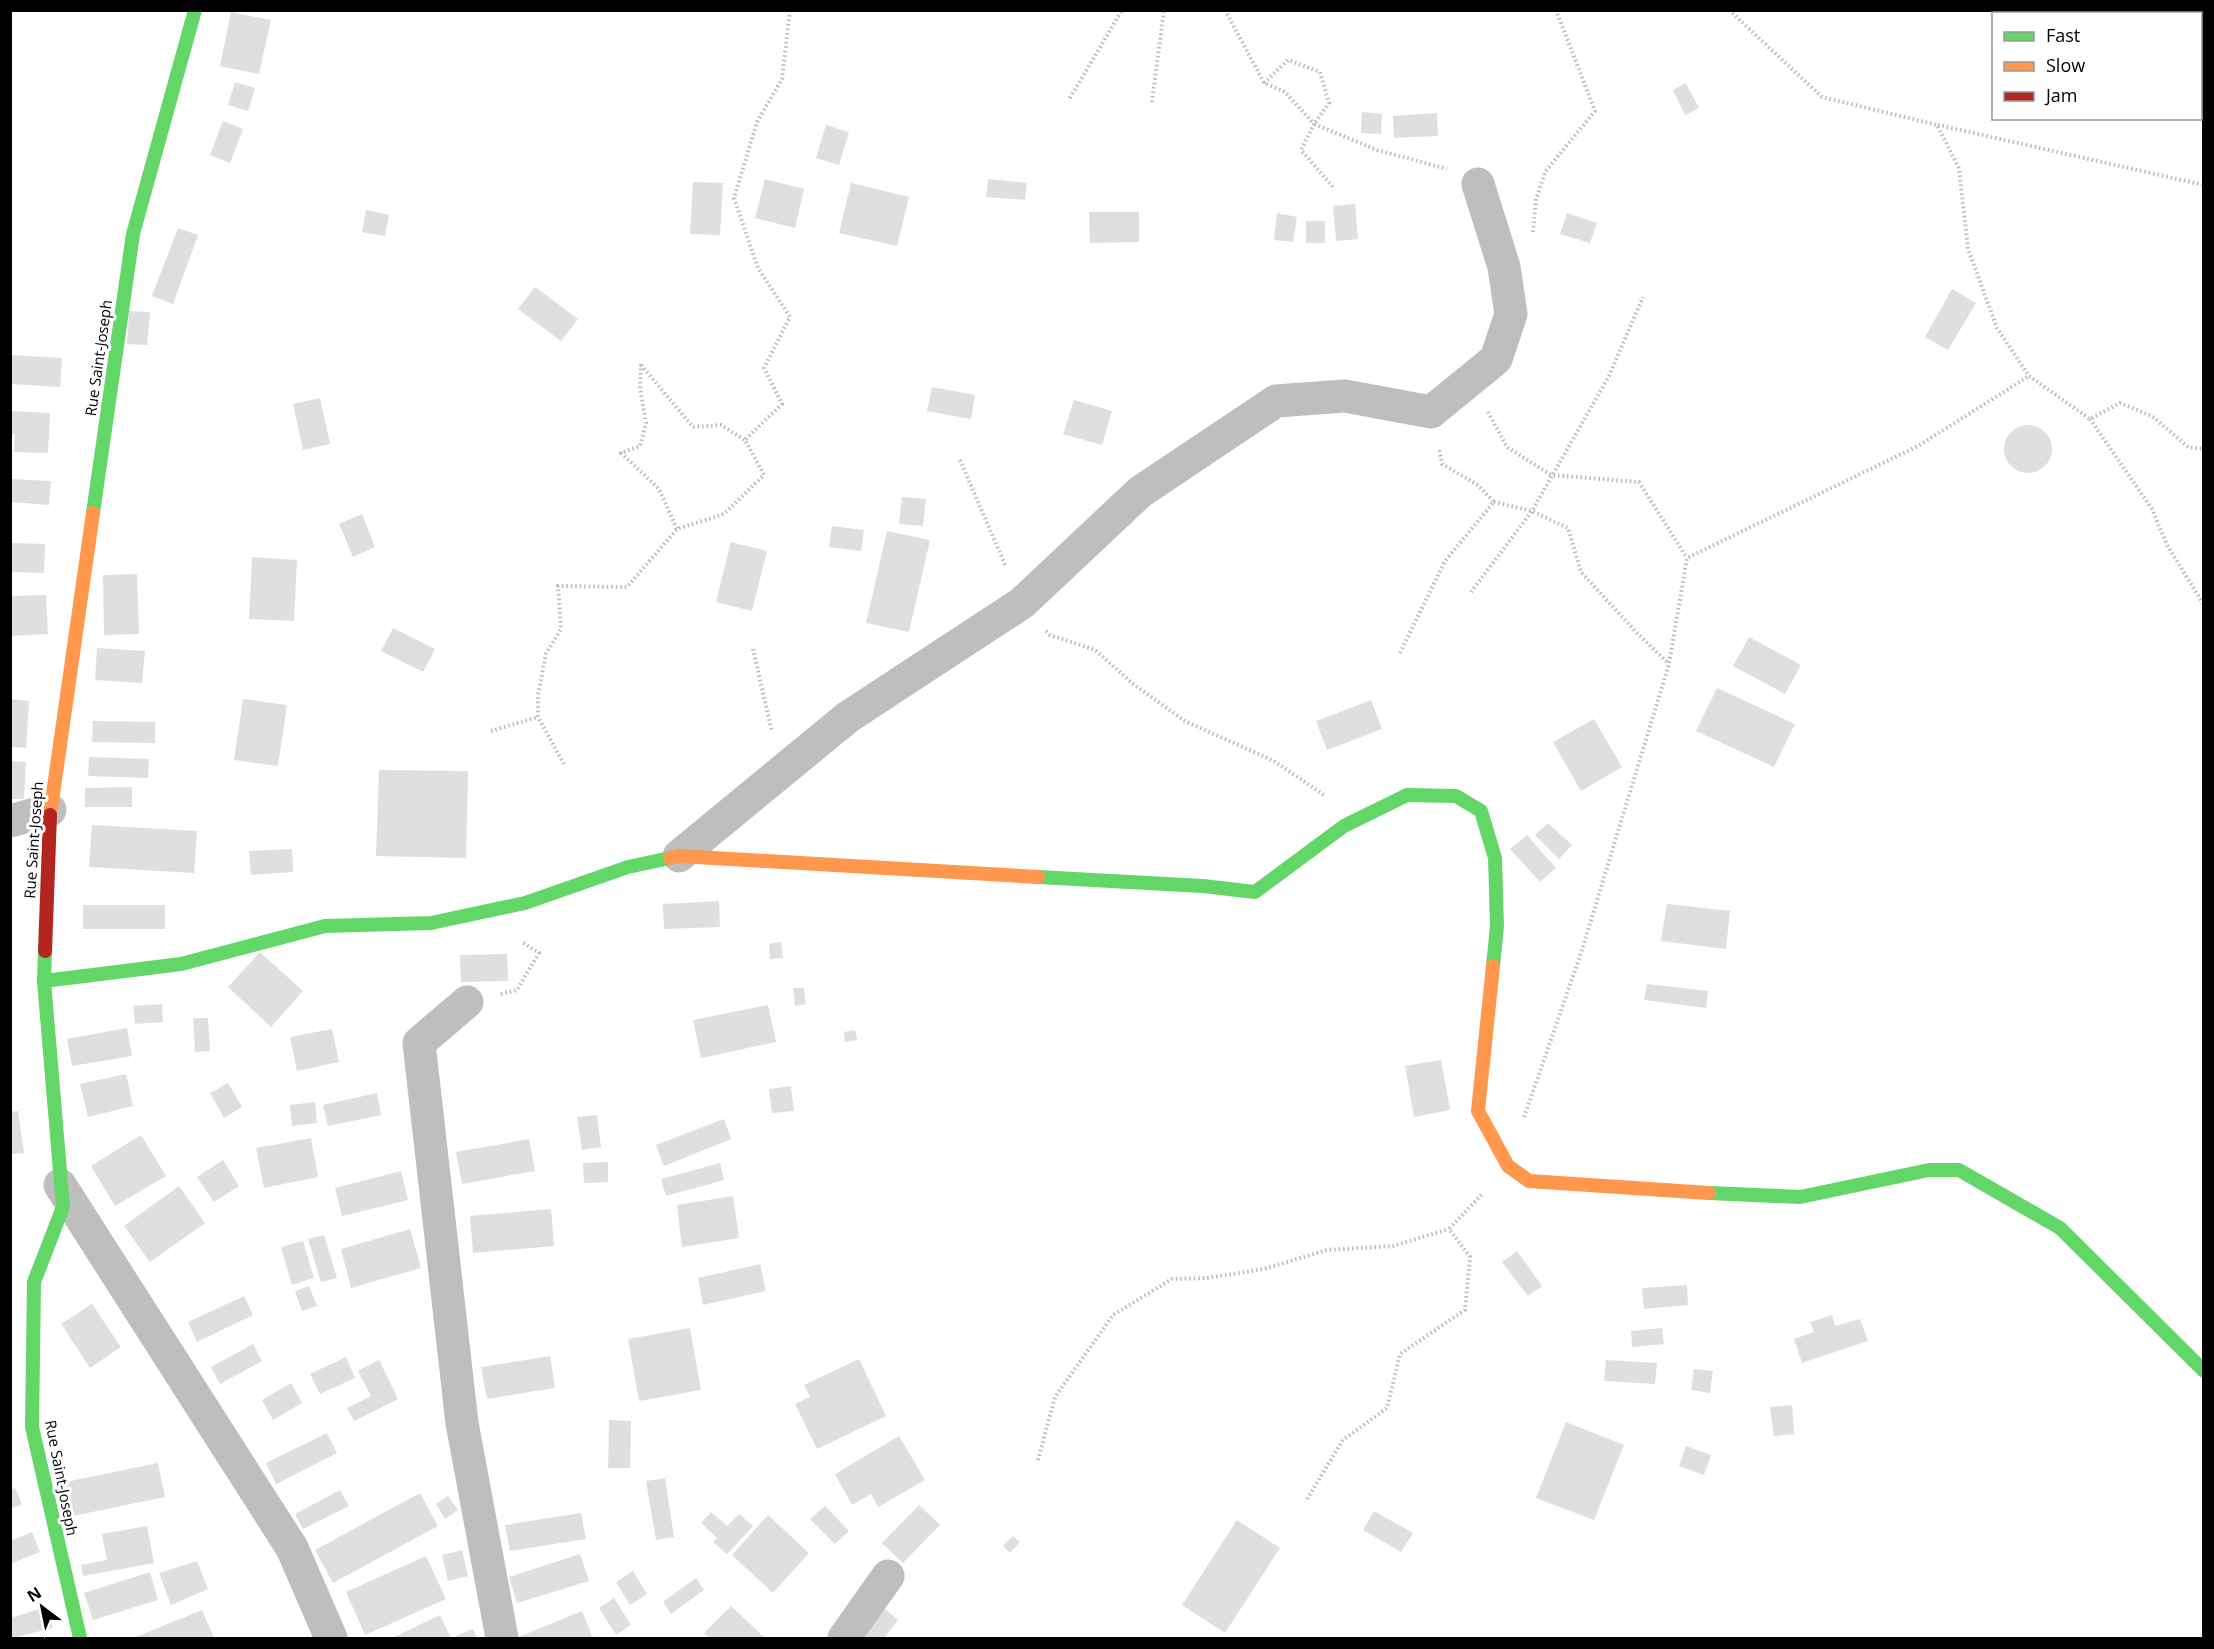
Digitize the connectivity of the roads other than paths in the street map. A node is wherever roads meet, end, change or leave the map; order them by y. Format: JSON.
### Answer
{"nodes":[{"id":1,"x":195,"y":10,"type":"edge"},
{"id":2,"x":1478,"y":184,"type":"road end"},
{"id":3,"x":50,"y":810,"type":"junction"},
{"id":4,"x":10,"y":821,"type":"edge"},
{"id":5,"x":679,"y":856,"type":"junction"},
{"id":6,"x":44,"y":981,"type":"junction"},
{"id":7,"x":467,"y":1002,"type":"road end"},
{"id":8,"x":60,"y":1185,"type":"junction"},
{"id":9,"x":2204,"y":1371,"type":"edge"},
{"id":10,"x":888,"y":1576,"type":"dead end"},
{"id":11,"x":80,"y":1638,"type":"edge"},
{"id":12,"x":331,"y":1638,"type":"edge"},
{"id":13,"x":502,"y":1638,"type":"edge"},
{"id":14,"x":844,"y":1638,"type":"edge"}],
"edges":[{"from":1,"to":3,"type":"street","name":"Rue Saint-Joseph"},
{"from":2,"to":5,"type":"street"},
{"from":3,"to":4,"type":"street"},
{"from":3,"to":6,"type":"street","name":"Rue Saint-Joseph"},
{"from":5,"to":6,"type":"street"},
{"from":5,"to":9,"type":"street"},
{"from":6,"to":8,"type":"street","name":"Rue Saint-Joseph"},
{"from":7,"to":13,"type":"street"},
{"from":8,"to":11,"type":"street","name":"Rue Saint-Joseph"},
{"from":8,"to":12,"type":"street"},
{"from":10,"to":14,"type":"street"}]}
